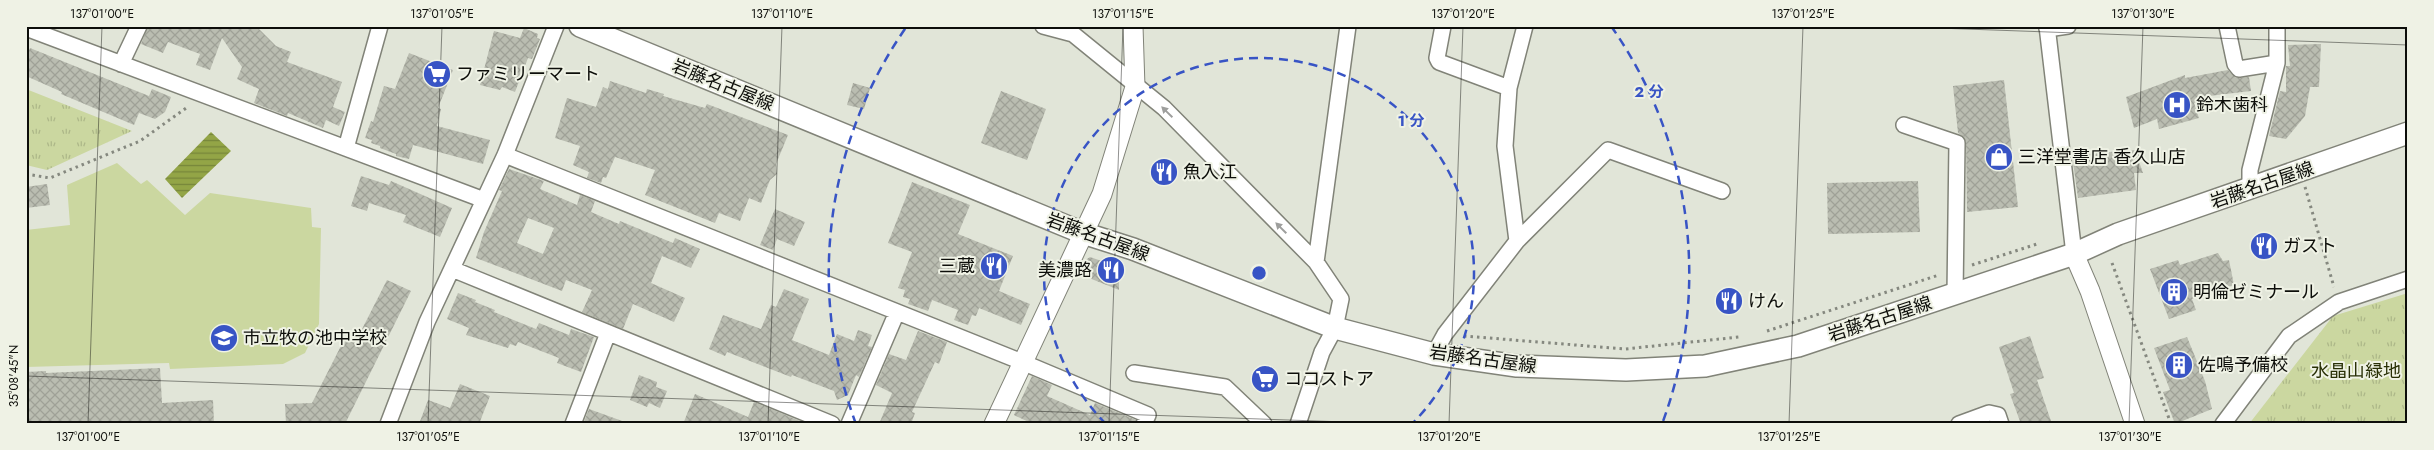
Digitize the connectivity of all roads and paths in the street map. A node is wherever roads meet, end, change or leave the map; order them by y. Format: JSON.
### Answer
{"nodes":[{"id":1,"x":139,"y":26,"type":"edge"},
{"id":2,"x":380,"y":26,"type":"edge"},
{"id":3,"x":556,"y":26,"type":"edge"},
{"id":4,"x":580,"y":26,"type":"edge"},
{"id":5,"x":1043,"y":26,"type":"edge"},
{"id":6,"x":1133,"y":26,"type":"edge"},
{"id":7,"x":1348,"y":26,"type":"edge"},
{"id":8,"x":1442,"y":26,"type":"edge"},
{"id":9,"x":1525,"y":26,"type":"edge"},
{"id":10,"x":2068,"y":26,"type":"edge"},
{"id":11,"x":2227,"y":26,"type":"edge"},
{"id":12,"x":2276,"y":26,"type":"edge"},
{"id":13,"x":2047,"y":28,"type":"edge"},
{"id":14,"x":27,"y":31,"type":"edge"},
{"id":15,"x":2277,"y":63,"type":"junction"},
{"id":16,"x":122,"y":64,"type":"junction"},
{"id":17,"x":1135,"y":87,"type":"junction"},
{"id":18,"x":1509,"y":88,"type":"junction"},
{"id":19,"x":204,"y":95,"type":"junction"},
{"id":20,"x":1904,"y":125,"type":"dead end"},
{"id":21,"x":2408,"y":133,"type":"edge"},
{"id":22,"x":346,"y":148,"type":"junction"},
{"id":23,"x":505,"y":155,"type":"junction"},
{"id":24,"x":26,"y":174,"type":"edge"},
{"id":25,"x":2304,"y":184,"type":"dead end"},
{"id":26,"x":2250,"y":189,"type":"junction"},
{"id":27,"x":1722,"y":191,"type":"dead end"},
{"id":28,"x":484,"y":200,"type":"junction"},
{"id":29,"x":1083,"y":232,"type":"junction"},
{"id":30,"x":1517,"y":241,"type":"junction"},
{"id":31,"x":2045,"y":241,"type":"dead end"},
{"id":32,"x":2074,"y":254,"type":"junction"},
{"id":33,"x":1316,"y":262,"type":"junction"},
{"id":34,"x":2112,"y":263,"type":"dead end"},
{"id":35,"x":452,"y":269,"type":"junction"},
{"id":36,"x":1955,"y":270,"type":"junction"},
{"id":37,"x":2408,"y":279,"type":"edge"},
{"id":38,"x":1955,"y":295,"type":"junction"},
{"id":39,"x":2339,"y":302,"type":"junction"},
{"id":40,"x":898,"y":312,"type":"junction"},
{"id":41,"x":1335,"y":328,"type":"junction"},
{"id":42,"x":608,"y":333,"type":"junction"},
{"id":43,"x":1762,"y":333,"type":"dead end"},
{"id":44,"x":1445,"y":334,"type":"junction"},
{"id":45,"x":1743,"y":337,"type":"dead end"},
{"id":46,"x":1434,"y":354,"type":"junction"},
{"id":47,"x":1022,"y":362,"type":"junction"},
{"id":48,"x":1134,"y":373,"type":"dead end"},
{"id":49,"x":388,"y":424,"type":"edge"},
{"id":50,"x":573,"y":424,"type":"edge"},
{"id":51,"x":832,"y":424,"type":"edge"},
{"id":52,"x":849,"y":424,"type":"edge"},
{"id":53,"x":994,"y":424,"type":"edge"},
{"id":54,"x":1144,"y":424,"type":"edge"},
{"id":55,"x":1264,"y":424,"type":"edge"},
{"id":56,"x":1298,"y":424,"type":"edge"},
{"id":57,"x":1959,"y":424,"type":"edge"},
{"id":58,"x":2001,"y":424,"type":"edge"},
{"id":59,"x":2135,"y":424,"type":"edge"},
{"id":60,"x":2172,"y":424,"type":"edge"},
{"id":61,"x":2223,"y":424,"type":"edge"}],
"edges":[{"from":1,"to":16,"type":"street"},
{"from":2,"to":22,"type":"street"},
{"from":3,"to":23,"type":"street"},
{"from":4,"to":29,"type":"main road","name":"岩藤名古屋線"},
{"from":5,"to":17,"type":"street"},
{"from":6,"to":17,"type":"street"},
{"from":7,"to":33,"type":"street"},
{"from":8,"to":18,"type":"street"},
{"from":9,"to":18,"type":"street"},
{"from":10,"to":13,"type":"street"},
{"from":11,"to":15,"type":"street"},
{"from":12,"to":15,"type":"street"},
{"from":13,"to":32,"type":"street"},
{"from":14,"to":16,"type":"street"},
{"from":15,"to":26,"type":"street"},
{"from":16,"to":19,"type":"street"},
{"from":17,"to":29,"type":"street"},
{"from":33,"to":17,"type":"street","one_way":true},
{"from":18,"to":30,"type":"street"},
{"from":19,"to":22,"type":"street"},
{"from":19,"to":24,"type":"path"},
{"from":20,"to":36,"type":"street"},
{"from":21,"to":26,"type":"main road","name":"岩藤名古屋線"},
{"from":22,"to":28,"type":"street"},
{"from":23,"to":28,"type":"street"},
{"from":23,"to":40,"type":"street"},
{"from":25,"to":39,"type":"path"},
{"from":26,"to":32,"type":"main road","name":"岩藤名古屋線"},
{"from":27,"to":30,"type":"street"},
{"from":28,"to":35,"type":"street"},
{"from":29,"to":41,"type":"main road","name":"岩藤名古屋線"},
{"from":29,"to":47,"type":"street"},
{"from":30,"to":44,"type":"street"},
{"from":31,"to":36,"type":"path"},
{"from":32,"to":38,"type":"main road","name":"岩藤名古屋線"},
{"from":32,"to":59,"type":"street"},
{"from":33,"to":41,"type":"street"},
{"from":34,"to":60,"type":"path"},
{"from":35,"to":42,"type":"street"},
{"from":35,"to":49,"type":"street"},
{"from":36,"to":38,"type":"street"},
{"from":36,"to":43,"type":"path"},
{"from":37,"to":39,"type":"street"},
{"from":38,"to":46,"type":"main road","name":"岩藤名古屋線"},
{"from":39,"to":61,"type":"street"},
{"from":40,"to":47,"type":"street"},
{"from":40,"to":52,"type":"street"},
{"from":41,"to":46,"type":"main road","name":"岩藤名古屋線"},
{"from":41,"to":56,"type":"street"},
{"from":42,"to":50,"type":"street"},
{"from":42,"to":51,"type":"street"},
{"from":44,"to":45,"type":"path"},
{"from":44,"to":46,"type":"street"},
{"from":47,"to":53,"type":"street"},
{"from":47,"to":54,"type":"street"},
{"from":48,"to":55,"type":"street"},
{"from":57,"to":58,"type":"street"}]}
